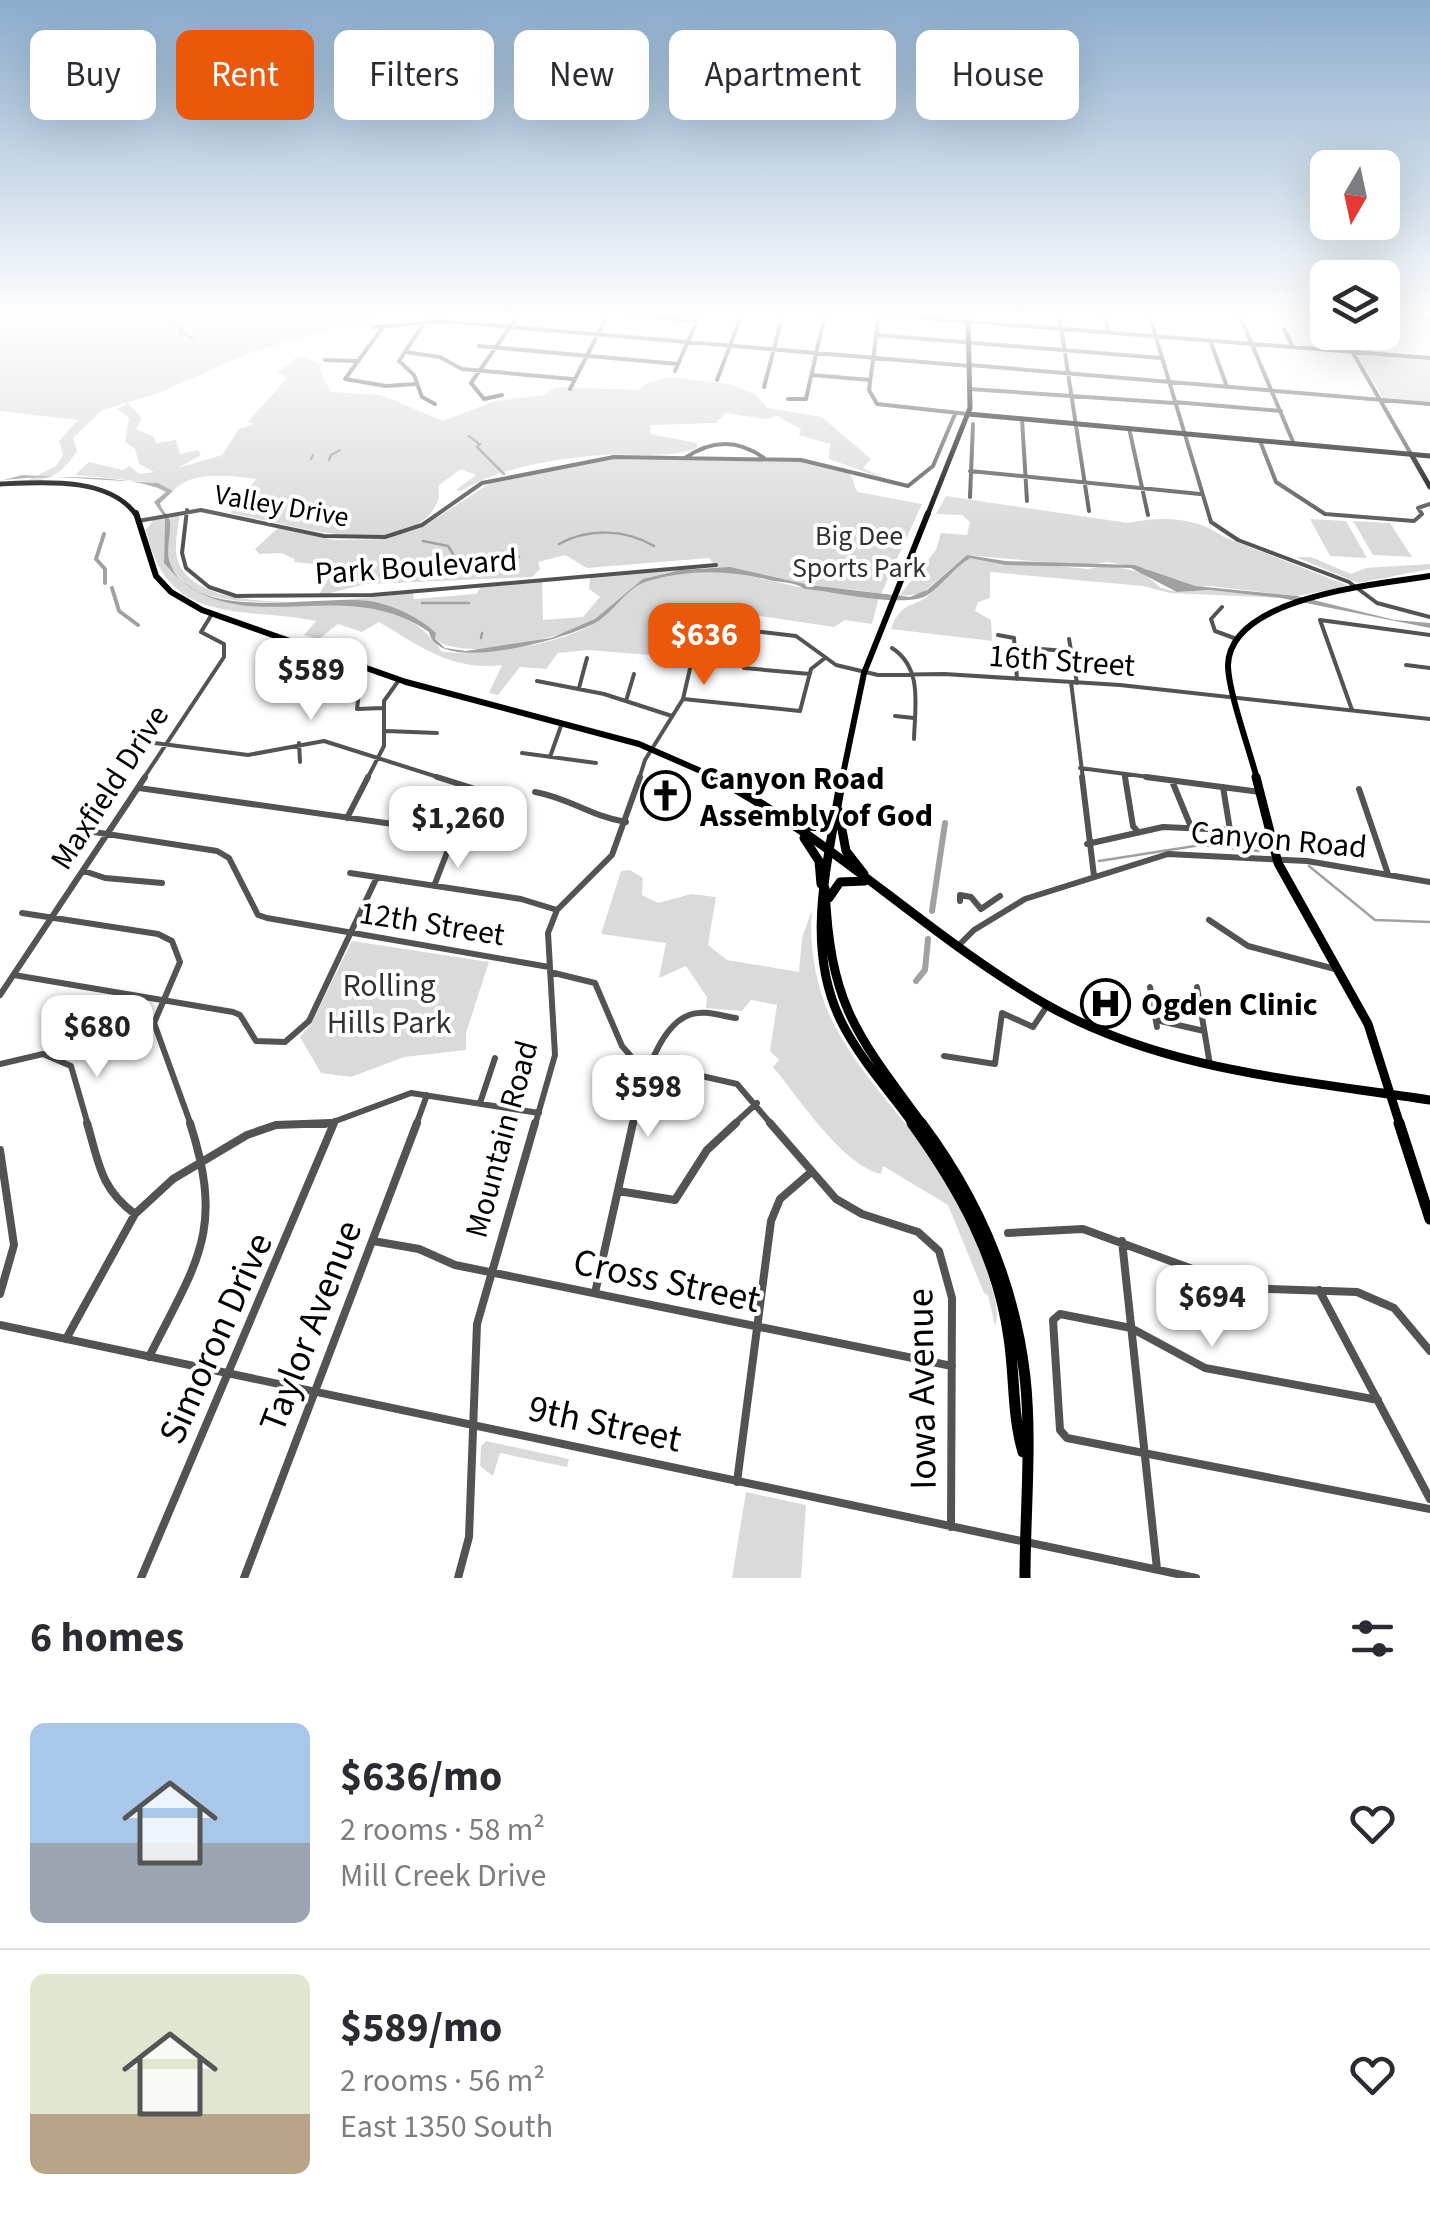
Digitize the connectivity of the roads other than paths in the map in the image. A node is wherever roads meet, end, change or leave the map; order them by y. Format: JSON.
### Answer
{"nodes":[{"id":1,"x":419,"y":388,"type":"edge"},
{"id":2,"x":472,"y":388,"type":"edge"},
{"id":3,"x":808,"y":388,"type":"edge"},
{"id":4,"x":870,"y":388,"type":"edge"},
{"id":5,"x":1070,"y":388,"type":"edge"},
{"id":6,"x":1170,"y":388,"type":"edge"},
{"id":7,"x":1237,"y":388,"type":"edge"},
{"id":8,"x":1373,"y":388,"type":"edge"},
{"id":9,"x":970,"y":389,"type":"joint"},
{"id":10,"x":1272,"y":390,"type":"junction"},
{"id":11,"x":502,"y":395,"type":"dead end"},
{"id":12,"x":1071,"y":398,"type":"junction"},
{"id":13,"x":788,"y":399,"type":"dead end"},
{"id":14,"x":1380,"y":400,"type":"junction"},
{"id":15,"x":1174,"y":403,"type":"junction"},
{"id":16,"x":435,"y":404,"type":"dead end"},
{"id":17,"x":1430,"y":404,"type":"edge"},
{"id":18,"x":1280,"y":412,"type":"junction"},
{"id":19,"x":954,"y":414,"type":"junction"},
{"id":20,"x":968,"y":414,"type":"junction"},
{"id":21,"x":1022,"y":419,"type":"junction"},
{"id":22,"x":973,"y":424,"type":"dead end"},
{"id":23,"x":1075,"y":424,"type":"junction"},
{"id":24,"x":1130,"y":431,"type":"junction"},
{"id":25,"x":1183,"y":434,"type":"junction"},
{"id":26,"x":1260,"y":441,"type":"junction"},
{"id":27,"x":1294,"y":444,"type":"junction"},
{"id":28,"x":1411,"y":454,"type":"junction"},
{"id":29,"x":1430,"y":456,"type":"edge"},
{"id":30,"x":685,"y":458,"type":"junction"},
{"id":31,"x":764,"y":458,"type":"junction"},
{"id":32,"x":970,"y":471,"type":"junction"},
{"id":33,"x":1027,"y":477,"type":"junction"},
{"id":34,"x":1084,"y":482,"type":"junction"},
{"id":35,"x":0,"y":484,"type":"edge"},
{"id":36,"x":1430,"y":487,"type":"edge"},
{"id":37,"x":1142,"y":488,"type":"junction"},
{"id":38,"x":1200,"y":494,"type":"junction"},
{"id":39,"x":970,"y":497,"type":"dead end"},
{"id":40,"x":1027,"y":501,"type":"dead end"},
{"id":41,"x":1430,"y":504,"type":"edge"},
{"id":42,"x":187,"y":510,"type":"junction"},
{"id":43,"x":1088,"y":511,"type":"dead end"},
{"id":44,"x":1148,"y":515,"type":"dead end"},
{"id":45,"x":138,"y":521,"type":"junction"},
{"id":46,"x":716,"y":564,"type":"dead end"},
{"id":47,"x":1430,"y":576,"type":"edge"},
{"id":48,"x":1359,"y":590,"type":"junction"},
{"id":49,"x":1222,"y":607,"type":"dead end"},
{"id":50,"x":704,"y":608,"type":"dead end"},
{"id":51,"x":212,"y":614,"type":"junction"},
{"id":52,"x":1430,"y":617,"type":"edge"},
{"id":53,"x":700,"y":625,"type":"junction"},
{"id":54,"x":751,"y":630,"type":"junction"},
{"id":55,"x":998,"y":635,"type":"dead end"},
{"id":56,"x":1430,"y":635,"type":"edge"},
{"id":57,"x":1069,"y":638,"type":"dead end"},
{"id":58,"x":1234,"y":638,"type":"junction"},
{"id":59,"x":1016,"y":647,"type":"junction"},
{"id":60,"x":892,"y":648,"type":"dead end"},
{"id":61,"x":1066,"y":652,"type":"dead end"},
{"id":62,"x":587,"y":658,"type":"dead end"},
{"id":63,"x":825,"y":658,"type":"junction"},
{"id":64,"x":348,"y":660,"type":"junction"},
{"id":65,"x":1406,"y":666,"type":"dead end"},
{"id":66,"x":1430,"y":668,"type":"edge"},
{"id":67,"x":335,"y":673,"type":"junction"},
{"id":68,"x":864,"y":673,"type":"junction"},
{"id":69,"x":634,"y":674,"type":"dead end"},
{"id":70,"x":810,"y":674,"type":"junction"},
{"id":71,"x":912,"y":674,"type":"junction"},
{"id":72,"x":401,"y":677,"type":"junction"},
{"id":73,"x":1018,"y":679,"type":"junction"},
{"id":74,"x":536,"y":680,"type":"dead end"},
{"id":75,"x":329,"y":682,"type":"junction"},
{"id":76,"x":1074,"y":682,"type":"junction"},
{"id":77,"x":579,"y":688,"type":"junction"},
{"id":78,"x":1235,"y":698,"type":"junction"},
{"id":79,"x":683,"y":699,"type":"junction"},
{"id":80,"x":626,"y":700,"type":"junction"},
{"id":81,"x":383,"y":708,"type":"junction"},
{"id":82,"x":1352,"y":710,"type":"junction"},
{"id":83,"x":672,"y":716,"type":"junction"},
{"id":84,"x":894,"y":716,"type":"dead end"},
{"id":85,"x":914,"y":718,"type":"junction"},
{"id":86,"x":1430,"y":719,"type":"edge"},
{"id":87,"x":562,"y":720,"type":"junction"},
{"id":88,"x":386,"y":732,"type":"junction"},
{"id":89,"x":437,"y":734,"type":"dead end"},
{"id":90,"x":914,"y":740,"type":"dead end"},
{"id":91,"x":139,"y":741,"type":"dead end"},
{"id":92,"x":299,"y":742,"type":"junction"},
{"id":93,"x":167,"y":745,"type":"junction"},
{"id":94,"x":652,"y":747,"type":"junction"},
{"id":95,"x":522,"y":753,"type":"dead end"},
{"id":96,"x":550,"y":757,"type":"junction"},
{"id":97,"x":377,"y":759,"type":"junction"},
{"id":98,"x":300,"y":762,"type":"dead end"},
{"id":99,"x":596,"y":763,"type":"dead end"},
{"id":100,"x":1080,"y":768,"type":"junction"},
{"id":101,"x":1125,"y":775,"type":"junction"},
{"id":102,"x":1172,"y":781,"type":"junction"},
{"id":103,"x":1223,"y":787,"type":"junction"},
{"id":104,"x":139,"y":788,"type":"junction"},
{"id":105,"x":1359,"y":789,"type":"dead end"},
{"id":106,"x":535,"y":792,"type":"dead end"},
{"id":107,"x":1260,"y":792,"type":"junction"},
{"id":108,"x":839,"y":810,"type":"junction"},
{"id":109,"x":348,"y":818,"type":"junction"},
{"id":110,"x":626,"y":822,"type":"junction"},
{"id":111,"x":790,"y":824,"type":"junction"},
{"id":112,"x":1191,"y":826,"type":"junction"},
{"id":113,"x":81,"y":830,"type":"dead end"},
{"id":114,"x":1138,"y":832,"type":"junction"},
{"id":115,"x":456,"y":833,"type":"junction"},
{"id":116,"x":108,"y":834,"type":"junction"},
{"id":117,"x":1087,"y":844,"type":"junction"},
{"id":118,"x":831,"y":853,"type":"junction"},
{"id":119,"x":1277,"y":858,"type":"junction"},
{"id":120,"x":84,"y":870,"type":"junction"},
{"id":121,"x":350,"y":873,"type":"dead end"},
{"id":122,"x":1389,"y":875,"type":"junction"},
{"id":123,"x":1094,"y":876,"type":"junction"},
{"id":124,"x":378,"y":877,"type":"junction"},
{"id":125,"x":870,"y":881,"type":"junction"},
{"id":126,"x":1430,"y":882,"type":"edge"},
{"id":127,"x":162,"y":883,"type":"dead end"},
{"id":128,"x":434,"y":886,"type":"junction"},
{"id":129,"x":825,"y":894,"type":"junction"},
{"id":130,"x":1000,"y":896,"type":"dead end"},
{"id":131,"x":960,"y":901,"type":"dead end"},
{"id":132,"x":558,"y":910,"type":"junction"},
{"id":133,"x":22,"y":913,"type":"dead end"},
{"id":134,"x":53,"y":918,"type":"junction"},
{"id":135,"x":1209,"y":920,"type":"dead end"},
{"id":136,"x":350,"y":936,"type":"junction"},
{"id":137,"x":959,"y":945,"type":"junction"},
{"id":138,"x":1338,"y":968,"type":"junction"},
{"id":139,"x":550,"y":969,"type":"junction"},
{"id":140,"x":14,"y":975,"type":"junction"},
{"id":141,"x":1150,"y":987,"type":"dead end"},
{"id":142,"x":1196,"y":987,"type":"dead end"},
{"id":143,"x":0,"y":995,"type":"edge"},
{"id":144,"x":164,"y":1000,"type":"junction"},
{"id":145,"x":1047,"y":1006,"type":"junction"},
{"id":146,"x":736,"y":1018,"type":"dead end"},
{"id":147,"x":1204,"y":1032,"type":"junction"},
{"id":148,"x":944,"y":1056,"type":"dead end"},
{"id":149,"x":495,"y":1058,"type":"dead end"},
{"id":150,"x":0,"y":1064,"type":"edge"},
{"id":151,"x":1210,"y":1064,"type":"junction"},
{"id":152,"x":646,"y":1066,"type":"junction"},
{"id":153,"x":427,"y":1094,"type":"junction"},
{"id":154,"x":1390,"y":1094,"type":"junction"},
{"id":155,"x":1430,"y":1100,"type":"edge"},
{"id":156,"x":480,"y":1103,"type":"junction"},
{"id":157,"x":757,"y":1103,"type":"junction"},
{"id":158,"x":539,"y":1113,"type":"junction"},
{"id":159,"x":335,"y":1120,"type":"junction"},
{"id":160,"x":0,"y":1150,"type":"edge"},
{"id":161,"x":202,"y":1163,"type":"junction"},
{"id":162,"x":811,"y":1172,"type":"junction"},
{"id":163,"x":618,"y":1191,"type":"junction"},
{"id":164,"x":136,"y":1214,"type":"junction"},
{"id":165,"x":1430,"y":1219,"type":"edge"},
{"id":166,"x":1008,"y":1233,"type":"dead end"},
{"id":167,"x":373,"y":1241,"type":"junction"},
{"id":168,"x":1122,"y":1241,"type":"junction"},
{"id":169,"x":492,"y":1272,"type":"junction"},
{"id":170,"x":1319,"y":1290,"type":"junction"},
{"id":171,"x":595,"y":1293,"type":"junction"},
{"id":172,"x":0,"y":1294,"type":"edge"},
{"id":173,"x":0,"y":1326,"type":"edge"},
{"id":174,"x":756,"y":1327,"type":"junction"},
{"id":175,"x":1131,"y":1328,"type":"junction"},
{"id":176,"x":65,"y":1339,"type":"junction"},
{"id":177,"x":1430,"y":1350,"type":"edge"},
{"id":178,"x":149,"y":1357,"type":"junction"},
{"id":179,"x":952,"y":1366,"type":"junction"},
{"id":180,"x":228,"y":1373,"type":"junction"},
{"id":181,"x":314,"y":1391,"type":"junction"},
{"id":182,"x":1378,"y":1400,"type":"junction"},
{"id":183,"x":470,"y":1424,"type":"junction"},
{"id":184,"x":1145,"y":1452,"type":"junction"},
{"id":185,"x":737,"y":1482,"type":"junction"},
{"id":186,"x":1430,"y":1499,"type":"edge"},
{"id":187,"x":1430,"y":1509,"type":"edge"},
{"id":188,"x":951,"y":1528,"type":"junction"},
{"id":189,"x":1024,"y":1543,"type":"junction"},
{"id":190,"x":1157,"y":1569,"type":"junction"},
{"id":191,"x":141,"y":1578,"type":"edge"},
{"id":192,"x":244,"y":1578,"type":"edge"},
{"id":193,"x":458,"y":1578,"type":"edge"},
{"id":194,"x":1025,"y":1578,"type":"edge"},
{"id":195,"x":1196,"y":1578,"type":"edge"}],
"edges":[{"from":1,"to":16,"type":"street"},
{"from":2,"to":11,"type":"street"},
{"from":3,"to":13,"type":"street"},
{"from":4,"to":19,"type":"street"},
{"from":5,"to":12,"type":"street"},
{"from":6,"to":15,"type":"street"},
{"from":7,"to":10,"type":"street"},
{"from":8,"to":14,"type":"street"},
{"from":9,"to":12,"type":"street"},
{"from":9,"to":20,"type":"main road"},
{"from":10,"to":14,"type":"street"},
{"from":10,"to":18,"type":"street"},
{"from":12,"to":15,"type":"street"},
{"from":12,"to":23,"type":"street"},
{"from":14,"to":17,"type":"street"},
{"from":14,"to":28,"type":"street"},
{"from":15,"to":18,"type":"street"},
{"from":15,"to":25,"type":"street"},
{"from":18,"to":27,"type":"street"},
{"from":19,"to":20,"type":"street"},
{"from":19,"to":31,"type":"street","name":"Valley Drive"},
{"from":20,"to":21,"type":"main road"},
{"from":20,"to":68,"type":"main road"},
{"from":21,"to":23,"type":"main road"},
{"from":21,"to":33,"type":"street"},
{"from":22,"to":32,"type":"street"},
{"from":23,"to":24,"type":"main road"},
{"from":23,"to":34,"type":"street"},
{"from":24,"to":25,"type":"main road"},
{"from":24,"to":37,"type":"street"},
{"from":25,"to":26,"type":"main road"},
{"from":25,"to":38,"type":"street"},
{"from":26,"to":27,"type":"main road"},
{"from":26,"to":41,"type":"street"},
{"from":27,"to":28,"type":"main road"},
{"from":28,"to":29,"type":"main road"},
{"from":28,"to":36,"type":"main road"},
{"from":30,"to":31,"type":"street","name":"Valley Drive"},
{"from":30,"to":31,"type":"street"},
{"from":30,"to":42,"type":"street","name":"Valley Drive"},
{"from":32,"to":33,"type":"street"},
{"from":32,"to":39,"type":"street"},
{"from":33,"to":34,"type":"street"},
{"from":33,"to":40,"type":"street"},
{"from":34,"to":37,"type":"street"},
{"from":34,"to":43,"type":"street"},
{"from":35,"to":45,"type":"main road"},
{"from":37,"to":38,"type":"street"},
{"from":37,"to":44,"type":"street"},
{"from":38,"to":48,"type":"street"},
{"from":42,"to":45,"type":"street","name":"Valley Drive"},
{"from":42,"to":46,"type":"street","name":"Park Boulevard"},
{"from":45,"to":51,"type":"main road"},
{"from":47,"to":48,"type":"main road"},
{"from":48,"to":52,"type":"street"},
{"from":48,"to":58,"type":"main road"},
{"from":49,"to":58,"type":"street"},
{"from":50,"to":53,"type":"street"},
{"from":51,"to":64,"type":"main road"},
{"from":51,"to":93,"type":"street","name":"Maxfield Drive"},
{"from":53,"to":54,"type":"street","name":"16th Street"},
{"from":53,"to":79,"type":"street"},
{"from":54,"to":63,"type":"street","name":"16th Street"},
{"from":54,"to":70,"type":"street"},
{"from":55,"to":59,"type":"street"},
{"from":56,"to":82,"type":"street"},
{"from":57,"to":76,"type":"street"},
{"from":58,"to":78,"type":"main road"},
{"from":59,"to":61,"type":"street"},
{"from":59,"to":73,"type":"street"},
{"from":60,"to":71,"type":"street"},
{"from":62,"to":77,"type":"street"},
{"from":63,"to":68,"type":"street","name":"16th Street"},
{"from":63,"to":70,"type":"street"},
{"from":64,"to":67,"type":"street"},
{"from":64,"to":72,"type":"main road"},
{"from":65,"to":66,"type":"street"},
{"from":67,"to":75,"type":"street"},
{"from":67,"to":75,"type":"street"},
{"from":68,"to":71,"type":"street","name":"16th Street"},
{"from":68,"to":108,"type":"main road"},
{"from":69,"to":80,"type":"street"},
{"from":70,"to":79,"type":"street"},
{"from":71,"to":73,"type":"street","name":"16th Street"},
{"from":71,"to":85,"type":"street"},
{"from":72,"to":81,"type":"street"},
{"from":72,"to":87,"type":"main road"},
{"from":73,"to":76,"type":"street","name":"16th Street"},
{"from":74,"to":77,"type":"street"},
{"from":75,"to":81,"type":"street"},
{"from":76,"to":78,"type":"street","name":"16th Street"},
{"from":76,"to":100,"type":"street"},
{"from":77,"to":80,"type":"street"},
{"from":78,"to":82,"type":"street","name":"16th Street"},
{"from":78,"to":107,"type":"main road"},
{"from":79,"to":83,"type":"street"},
{"from":80,"to":83,"type":"street"},
{"from":81,"to":88,"type":"street"},
{"from":82,"to":86,"type":"street","name":"16th Street"},
{"from":83,"to":94,"type":"street"},
{"from":84,"to":85,"type":"street"},
{"from":85,"to":90,"type":"street"},
{"from":87,"to":94,"type":"main road"},
{"from":87,"to":96,"type":"street"},
{"from":88,"to":89,"type":"street"},
{"from":88,"to":97,"type":"street"},
{"from":91,"to":93,"type":"street"},
{"from":92,"to":93,"type":"street"},
{"from":92,"to":97,"type":"street"},
{"from":92,"to":98,"type":"street"},
{"from":93,"to":104,"type":"street","name":"Maxfield Drive"},
{"from":94,"to":110,"type":"street"},
{"from":94,"to":111,"type":"main road"},
{"from":95,"to":96,"type":"street"},
{"from":96,"to":99,"type":"street"},
{"from":97,"to":109,"type":"street"},
{"from":97,"to":115,"type":"street"},
{"from":100,"to":101,"type":"street"},
{"from":100,"to":117,"type":"street"},
{"from":101,"to":102,"type":"street"},
{"from":101,"to":114,"type":"street"},
{"from":102,"to":103,"type":"street"},
{"from":102,"to":112,"type":"street"},
{"from":103,"to":107,"type":"street"},
{"from":103,"to":112,"type":"street"},
{"from":104,"to":109,"type":"street"},
{"from":104,"to":116,"type":"street","name":"Maxfield Drive"},
{"from":105,"to":122,"type":"street"},
{"from":106,"to":110,"type":"street"},
{"from":107,"to":119,"type":"main road"},
{"from":108,"to":111,"type":"main road"},
{"from":108,"to":118,"type":"main road"},
{"from":108,"to":125,"type":"main road"},
{"from":109,"to":115,"type":"street"},
{"from":110,"to":132,"type":"street"},
{"from":111,"to":118,"type":"main road"},
{"from":111,"to":129,"type":"main road"},
{"from":112,"to":114,"type":"street"},
{"from":113,"to":116,"type":"street"},
{"from":114,"to":117,"type":"street"},
{"from":115,"to":128,"type":"street"},
{"from":116,"to":120,"type":"street","name":"Maxfield Drive"},
{"from":116,"to":136,"type":"street","name":"12th Street"},
{"from":117,"to":123,"type":"street"},
{"from":118,"to":125,"type":"main road"},
{"from":118,"to":129,"type":"main road"},
{"from":119,"to":122,"type":"street","name":"Canyon Road"},
{"from":119,"to":123,"type":"street","name":"Canyon Road"},
{"from":119,"to":138,"type":"main road"},
{"from":120,"to":127,"type":"street"},
{"from":120,"to":134,"type":"street","name":"Maxfield Drive"},
{"from":121,"to":124,"type":"street"},
{"from":122,"to":126,"type":"street","name":"Canyon Road"},
{"from":123,"to":137,"type":"street","name":"Canyon Road"},
{"from":124,"to":128,"type":"street"},
{"from":124,"to":136,"type":"street"},
{"from":125,"to":129,"type":"main road"},
{"from":125,"to":137,"type":"main road"},
{"from":128,"to":132,"type":"street"},
{"from":129,"to":189,"type":"main road"},
{"from":130,"to":131,"type":"street"},
{"from":132,"to":139,"type":"street","name":"Mountain Road"},
{"from":133,"to":134,"type":"street"},
{"from":134,"to":140,"type":"street","name":"Maxfield Drive"},
{"from":134,"to":144,"type":"street"},
{"from":135,"to":138,"type":"street"},
{"from":136,"to":139,"type":"street","name":"12th Street"},
{"from":136,"to":144,"type":"street"},
{"from":137,"to":145,"type":"main road"},
{"from":138,"to":154,"type":"main road"},
{"from":139,"to":152,"type":"street","name":"12th Street"},
{"from":139,"to":158,"type":"street","name":"Mountain Road"},
{"from":140,"to":143,"type":"street","name":"Maxfield Drive"},
{"from":140,"to":144,"type":"street"},
{"from":141,"to":147,"type":"street"},
{"from":142,"to":147,"type":"street"},
{"from":144,"to":161,"type":"street"},
{"from":145,"to":148,"type":"street"},
{"from":145,"to":151,"type":"main road"},
{"from":146,"to":152,"type":"street"},
{"from":147,"to":151,"type":"street"},
{"from":149,"to":156,"type":"street"},
{"from":150,"to":164,"type":"street"},
{"from":151,"to":154,"type":"main road"},
{"from":152,"to":157,"type":"street"},
{"from":152,"to":163,"type":"street"},
{"from":153,"to":156,"type":"street"},
{"from":153,"to":159,"type":"street"},
{"from":153,"to":167,"type":"street","name":"Taylor Avenue"},
{"from":154,"to":155,"type":"main road"},
{"from":154,"to":165,"type":"main road"},
{"from":156,"to":158,"type":"street"},
{"from":157,"to":162,"type":"street"},
{"from":157,"to":163,"type":"street"},
{"from":158,"to":169,"type":"street","name":"Mountain Road"},
{"from":159,"to":161,"type":"street"},
{"from":159,"to":180,"type":"street","name":"Simoron Drive"},
{"from":160,"to":172,"type":"street"},
{"from":161,"to":164,"type":"street"},
{"from":161,"to":178,"type":"street"},
{"from":162,"to":174,"type":"street"},
{"from":162,"to":179,"type":"street","name":"Iowa Avenue"},
{"from":163,"to":171,"type":"street"},
{"from":164,"to":176,"type":"street"},
{"from":166,"to":168,"type":"street"},
{"from":167,"to":169,"type":"street","name":"Cross Street"},
{"from":167,"to":181,"type":"street","name":"Taylor Avenue"},
{"from":168,"to":170,"type":"street"},
{"from":168,"to":175,"type":"street"},
{"from":169,"to":171,"type":"street","name":"Cross Street"},
{"from":169,"to":183,"type":"street","name":"Mountain Road"},
{"from":170,"to":177,"type":"street"},
{"from":170,"to":182,"type":"street"},
{"from":171,"to":174,"type":"street","name":"Cross Street"},
{"from":173,"to":176,"type":"street","name":"9th Street"},
{"from":174,"to":179,"type":"street","name":"Cross Street"},
{"from":174,"to":185,"type":"street"},
{"from":175,"to":182,"type":"street"},
{"from":175,"to":184,"type":"street"},
{"from":175,"to":184,"type":"street"},
{"from":176,"to":178,"type":"street","name":"9th Street"},
{"from":178,"to":180,"type":"street","name":"9th Street"},
{"from":179,"to":188,"type":"street","name":"Iowa Avenue"},
{"from":180,"to":181,"type":"street","name":"9th Street"},
{"from":180,"to":191,"type":"street","name":"Simoron Drive"},
{"from":181,"to":183,"type":"street","name":"9th Street"},
{"from":181,"to":192,"type":"street","name":"Taylor Avenue"},
{"from":182,"to":186,"type":"street"},
{"from":183,"to":185,"type":"street","name":"9th Street"},
{"from":183,"to":193,"type":"street","name":"Mountain Road"},
{"from":184,"to":187,"type":"street"},
{"from":184,"to":190,"type":"street"},
{"from":185,"to":188,"type":"street","name":"9th Street"},
{"from":188,"to":189,"type":"street","name":"9th Street"},
{"from":189,"to":190,"type":"street","name":"9th Street"},
{"from":189,"to":194,"type":"main road"},
{"from":190,"to":195,"type":"street","name":"9th Street"}]}
